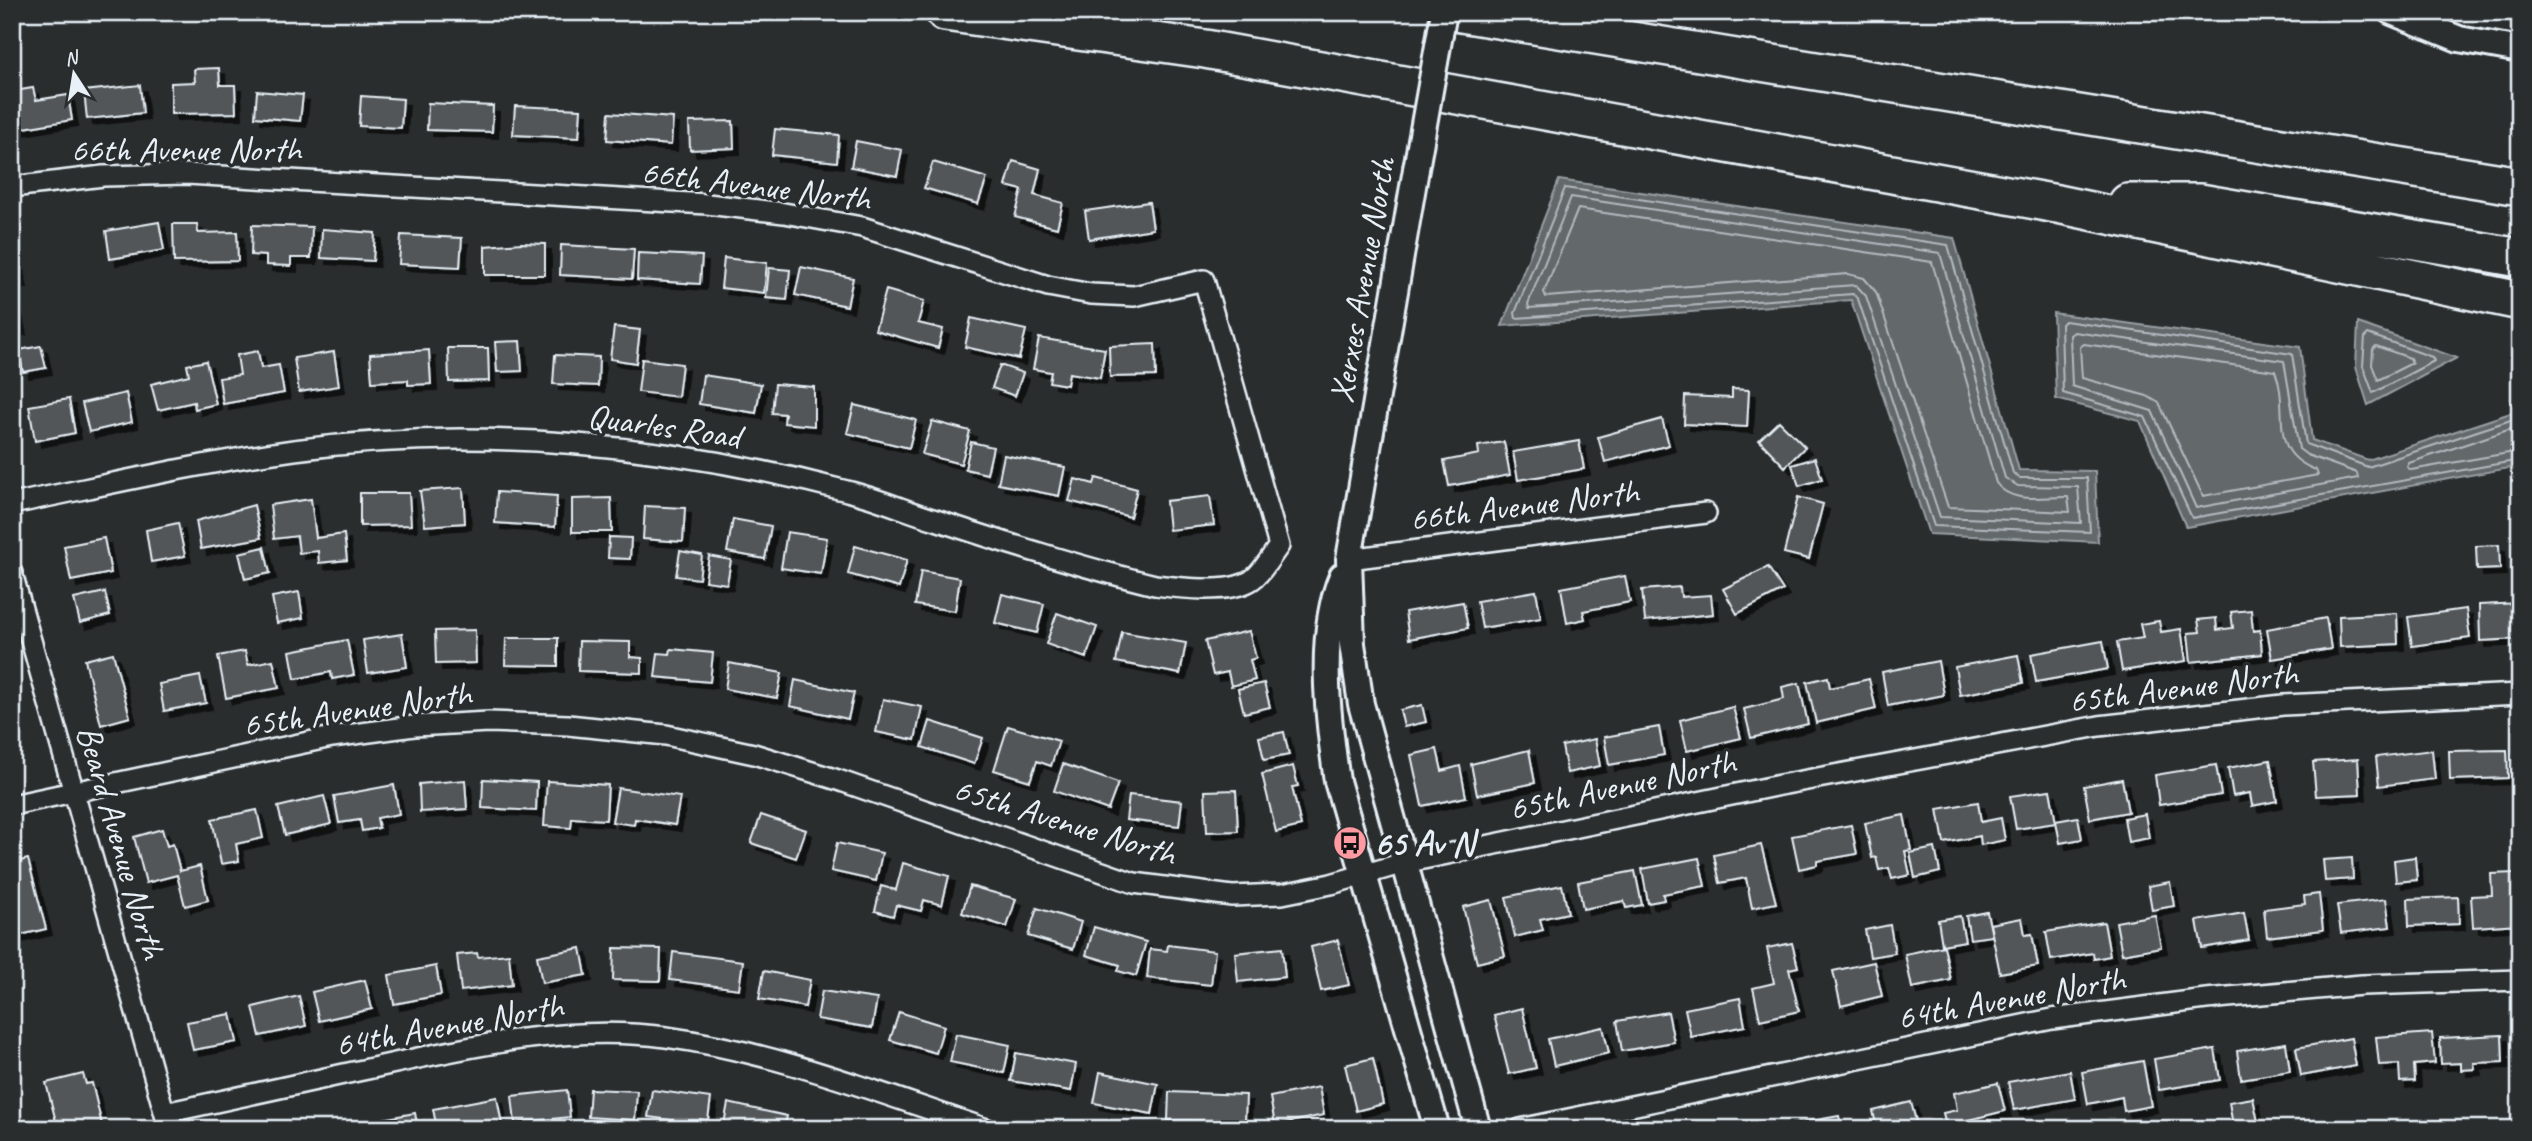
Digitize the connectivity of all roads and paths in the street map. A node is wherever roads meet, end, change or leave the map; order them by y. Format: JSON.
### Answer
{"nodes":[{"id":1,"x":945,"y":12,"type":"edge"},
{"id":2,"x":1444,"y":12,"type":"edge"},
{"id":3,"x":1455,"y":12,"type":"edge"},
{"id":4,"x":2392,"y":12,"type":"edge"},
{"id":5,"x":2520,"y":50,"type":"edge"},
{"id":6,"x":2350,"y":156,"type":"junction"},
{"id":7,"x":2520,"y":176,"type":"edge"},
{"id":8,"x":2520,"y":186,"type":"edge"},
{"id":9,"x":12,"y":187,"type":"edge"},
{"id":10,"x":2057,"y":204,"type":"junction"},
{"id":11,"x":2520,"y":258,"type":"edge"},
{"id":12,"x":2520,"y":301,"type":"edge"},
{"id":13,"x":12,"y":504,"type":"edge"},
{"id":14,"x":1706,"y":513,"type":"dead end"},
{"id":15,"x":1279,"y":546,"type":"joint"},
{"id":16,"x":1349,"y":559,"type":"junction"},
{"id":17,"x":12,"y":573,"type":"edge"},
{"id":18,"x":2520,"y":694,"type":"edge"},
{"id":19,"x":74,"y":792,"type":"junction"},
{"id":20,"x":12,"y":805,"type":"edge"},
{"id":21,"x":1404,"y":863,"type":"junction"},
{"id":22,"x":1365,"y":872,"type":"junction"},
{"id":23,"x":2520,"y":980,"type":"edge"},
{"id":24,"x":167,"y":1121,"type":"edge"},
{"id":25,"x":987,"y":1129,"type":"edge"},
{"id":26,"x":1437,"y":1129,"type":"edge"},
{"id":27,"x":1478,"y":1129,"type":"edge"},
{"id":28,"x":1520,"y":1129,"type":"edge"}],
"edges":[{"from":1,"to":10,"type":"highway"},
{"from":2,"to":16,"type":"street","name":"Xerxes Avenue North","bridge":true},
{"from":3,"to":6,"type":"highway"},
{"from":4,"to":5,"type":"street"},
{"from":6,"to":7,"type":"highway"},
{"from":6,"to":8,"type":"highway"},
{"from":9,"to":15,"type":"street","name":"66th Avenue North"},
{"from":10,"to":11,"type":"highway"},
{"from":10,"to":12,"type":"highway"},
{"from":13,"to":15,"type":"street","name":"Quarles Road"},
{"from":14,"to":16,"type":"street","name":"66th Avenue North"},
{"from":16,"to":21,"type":"street","name":"Xerxes Avenue North"},
{"from":16,"to":22,"type":"street","name":"Xerxes Avenue North"},
{"from":17,"to":19,"type":"street","name":"Beard Avenue North"},
{"from":18,"to":21,"type":"street","name":"65th Avenue North"},
{"from":19,"to":20,"type":"street","name":"65th Avenue North"},
{"from":19,"to":22,"type":"street","name":"65th Avenue North"},
{"from":19,"to":24,"type":"street","name":"Beard Avenue North"},
{"from":21,"to":22,"type":"street","name":"65th Avenue North"},
{"from":21,"to":27,"type":"street","name":"Xerxes Avenue North"},
{"from":22,"to":26,"type":"street","name":"Xerxes Avenue North"},
{"from":23,"to":28,"type":"street","name":"64th Avenue North"},
{"from":24,"to":25,"type":"street","name":"64th Avenue North"}]}
